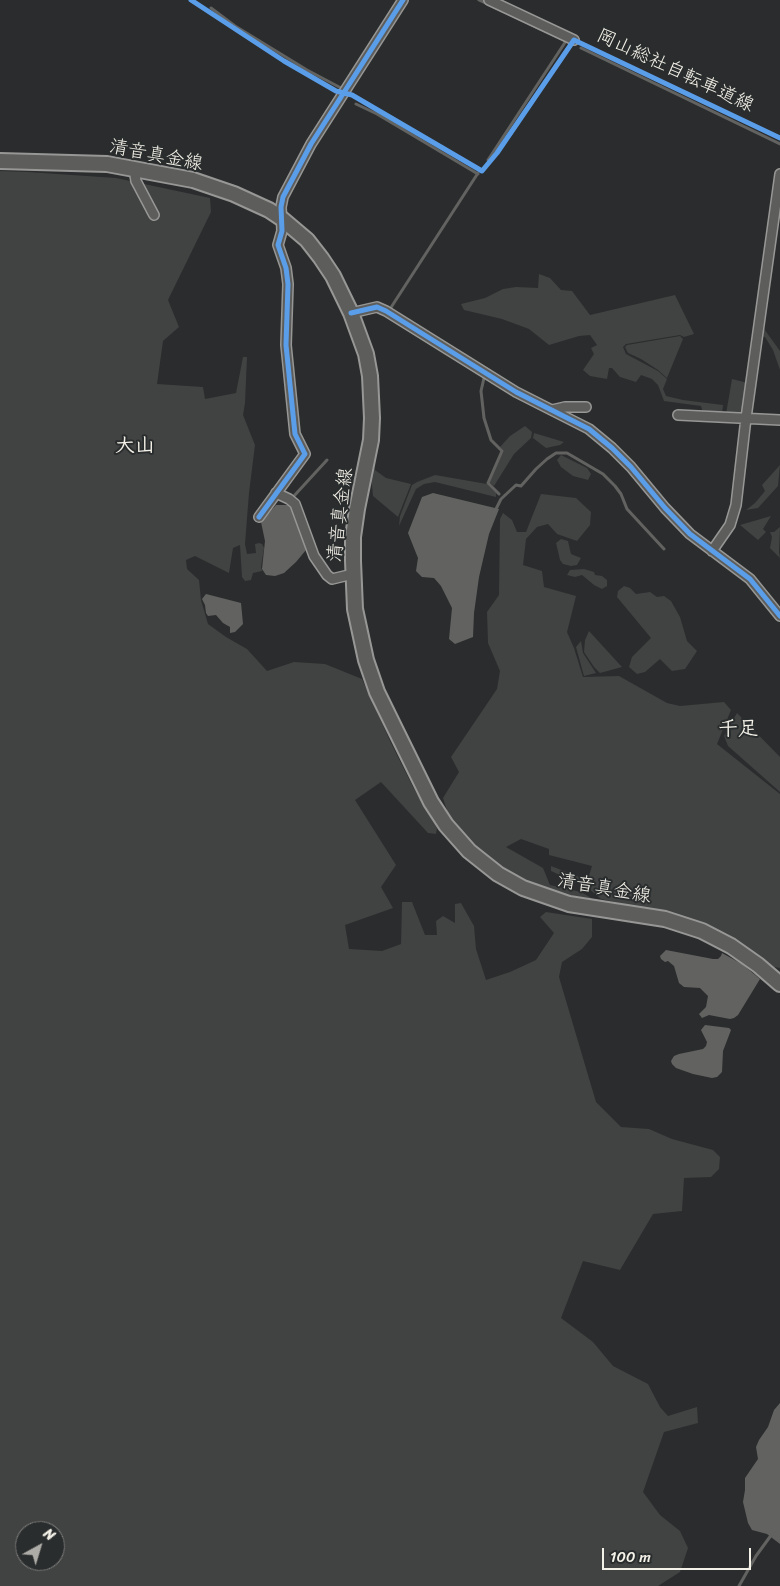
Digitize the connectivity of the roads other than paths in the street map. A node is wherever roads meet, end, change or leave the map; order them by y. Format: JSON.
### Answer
{"nodes":[{"id":1,"x":403,"y":0,"type":"edge"},
{"id":2,"x":489,"y":0,"type":"edge"},
{"id":3,"x":574,"y":40,"type":"dead end"},
{"id":4,"x":0,"y":161,"type":"edge"},
{"id":5,"x":134,"y":169,"type":"junction"},
{"id":6,"x":780,"y":174,"type":"edge"},
{"id":7,"x":154,"y":215,"type":"dead end"},
{"id":8,"x":281,"y":218,"type":"junction"},
{"id":9,"x":351,"y":313,"type":"junction"},
{"id":10,"x":586,"y":407,"type":"dead end"},
{"id":11,"x":552,"y":410,"type":"junction"},
{"id":12,"x":678,"y":415,"type":"dead end"},
{"id":13,"x":746,"y":418,"type":"junction"},
{"id":14,"x":780,"y":420,"type":"edge"},
{"id":15,"x":276,"y":493,"type":"junction"},
{"id":16,"x":259,"y":517,"type":"dead end"},
{"id":17,"x":712,"y":551,"type":"junction"},
{"id":18,"x":353,"y":574,"type":"junction"},
{"id":19,"x":780,"y":616,"type":"edge"},
{"id":20,"x":780,"y":984,"type":"edge"}],
"edges":[{"from":1,"to":8,"type":"street"},
{"from":2,"to":3,"type":"street"},
{"from":4,"to":5,"type":"main road","name":"清音真金線"},
{"from":5,"to":7,"type":"street"},
{"from":5,"to":8,"type":"main road","name":"清音真金線"},
{"from":6,"to":13,"type":"street"},
{"from":8,"to":9,"type":"main road","name":"清音真金線"},
{"from":8,"to":15,"type":"street"},
{"from":9,"to":11,"type":"street"},
{"from":9,"to":18,"type":"main road","name":"清音真金線"},
{"from":10,"to":11,"type":"street"},
{"from":11,"to":17,"type":"street"},
{"from":12,"to":13,"type":"street"},
{"from":13,"to":14,"type":"street"},
{"from":13,"to":17,"type":"street"},
{"from":15,"to":16,"type":"street"},
{"from":15,"to":18,"type":"street"},
{"from":17,"to":19,"type":"street"},
{"from":18,"to":20,"type":"main road","name":"清音真金線"}]}
